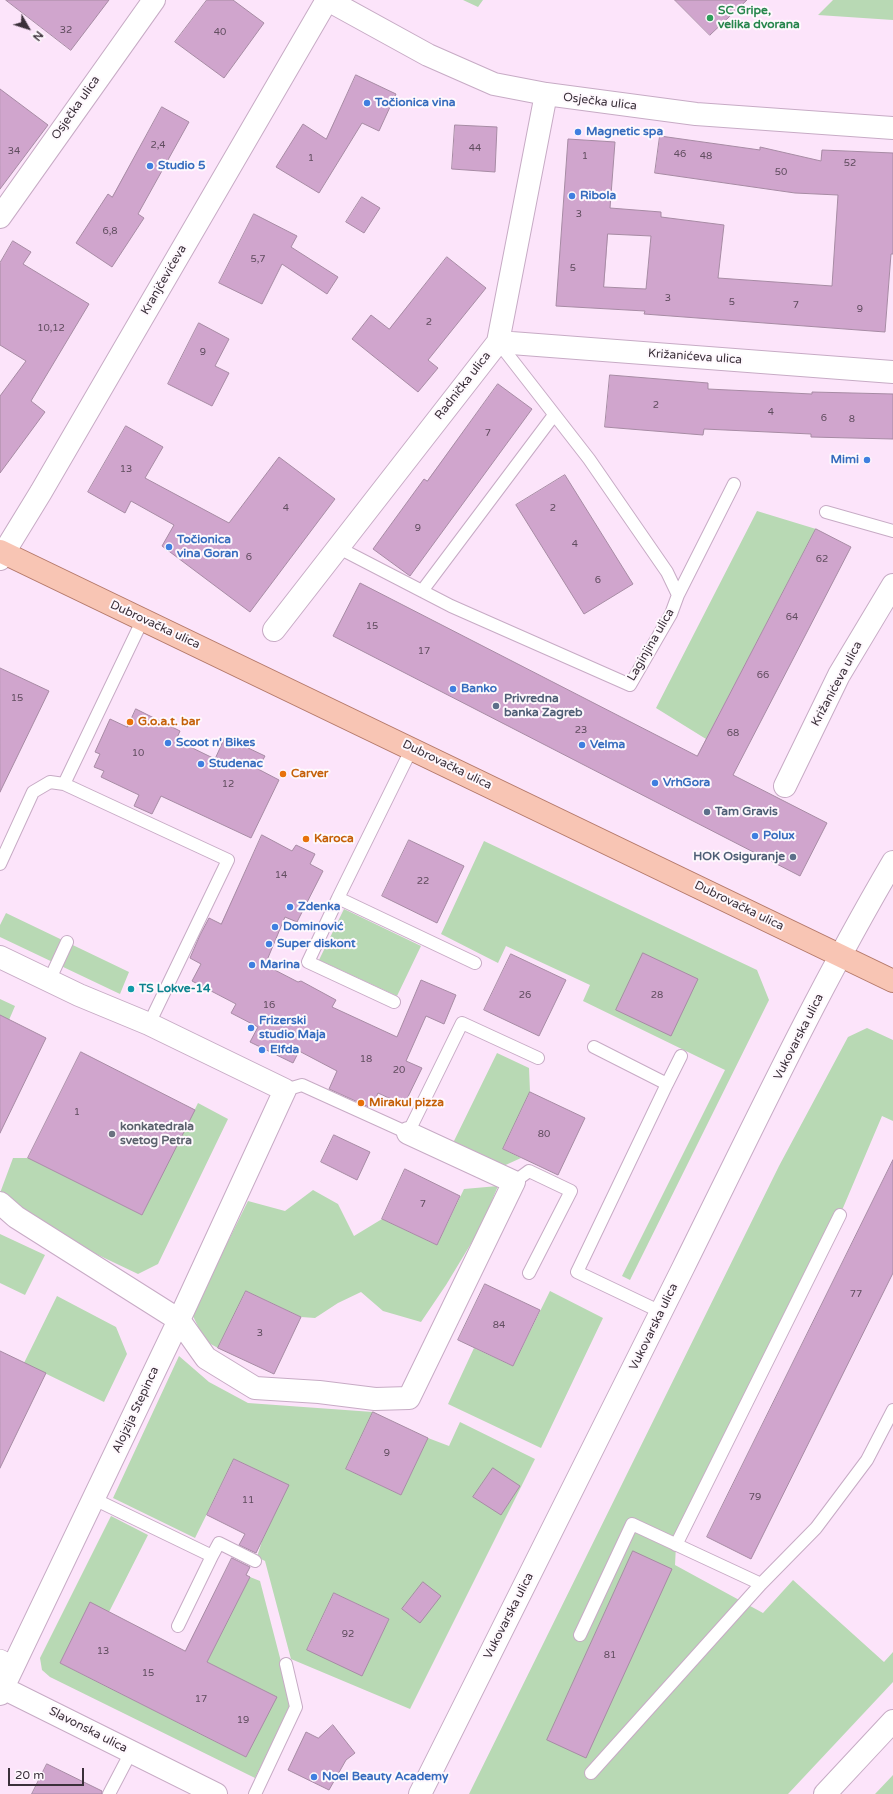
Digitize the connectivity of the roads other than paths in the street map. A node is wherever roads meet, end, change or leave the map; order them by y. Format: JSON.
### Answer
{"nodes":[{"id":1,"x":154,"y":0,"type":"edge"},
{"id":2,"x":328,"y":0,"type":"edge"},
{"id":3,"x":546,"y":94,"type":"junction"},
{"id":4,"x":893,"y":128,"type":"edge"},
{"id":5,"x":0,"y":217,"type":"edge"},
{"id":6,"x":498,"y":342,"type":"junction"},
{"id":7,"x":893,"y":372,"type":"edge"},
{"id":8,"x":554,"y":415,"type":"junction"},
{"id":9,"x":734,"y":484,"type":"dead end"},
{"id":10,"x":826,"y":512,"type":"dead end"},
{"id":11,"x":893,"y":531,"type":"edge"},
{"id":12,"x":337,"y":547,"type":"junction"},
{"id":13,"x":1,"y":555,"type":"edge"},
{"id":14,"x":893,"y":585,"type":"edge"},
{"id":15,"x":422,"y":591,"type":"junction"},
{"id":16,"x":678,"y":595,"type":"junction"},
{"id":17,"x":143,"y":619,"type":"junction"},
{"id":18,"x":274,"y":630,"type":"dead end"},
{"id":19,"x":412,"y":748,"type":"junction"},
{"id":20,"x":64,"y":784,"type":"junction"},
{"id":21,"x":785,"y":786,"type":"dead end"},
{"id":22,"x":893,"y":862,"type":"edge"},
{"id":23,"x":0,"y":864,"type":"edge"},
{"id":24,"x":338,"y":898,"type":"junction"},
{"id":25,"x":67,"y":942,"type":"dead end"},
{"id":26,"x":840,"y":955,"type":"junction"},
{"id":27,"x":0,"y":957,"type":"edge"},
{"id":28,"x":475,"y":964,"type":"dead end"},
{"id":29,"x":49,"y":981,"type":"junction"},
{"id":30,"x":893,"y":981,"type":"edge"},
{"id":31,"x":394,"y":1002,"type":"dead end"},
{"id":32,"x":149,"y":1024,"type":"junction"},
{"id":33,"x":594,"y":1047,"type":"dead end"},
{"id":34,"x":681,"y":1056,"type":"dead end"},
{"id":35,"x":538,"y":1058,"type":"dead end"},
{"id":36,"x":667,"y":1084,"type":"junction"},
{"id":37,"x":285,"y":1090,"type":"junction"},
{"id":38,"x":408,"y":1133,"type":"junction"},
{"id":39,"x":514,"y":1182,"type":"junction"},
{"id":40,"x":0,"y":1203,"type":"edge"},
{"id":41,"x":840,"y":1215,"type":"dead end"},
{"id":42,"x":529,"y":1273,"type":"dead end"},
{"id":43,"x":661,"y":1312,"type":"junction"},
{"id":44,"x":179,"y":1320,"type":"junction"},
{"id":45,"x":893,"y":1410,"type":"edge"},
{"id":46,"x":94,"y":1499,"type":"junction"},
{"id":47,"x":676,"y":1545,"type":"junction"},
{"id":48,"x":212,"y":1556,"type":"junction"},
{"id":49,"x":255,"y":1561,"type":"dead end"},
{"id":50,"x":761,"y":1584,"type":"junction"},
{"id":51,"x":178,"y":1626,"type":"dead end"},
{"id":52,"x":580,"y":1635,"type":"dead end"},
{"id":53,"x":286,"y":1664,"type":"dead end"},
{"id":54,"x":4,"y":1677,"type":"edge"},
{"id":55,"x":893,"y":1721,"type":"edge"},
{"id":56,"x":131,"y":1752,"type":"junction"},
{"id":57,"x":591,"y":1773,"type":"dead end"},
{"id":58,"x":109,"y":1794,"type":"edge"},
{"id":59,"x":215,"y":1794,"type":"edge"},
{"id":60,"x":255,"y":1794,"type":"edge"},
{"id":61,"x":420,"y":1794,"type":"edge"},
{"id":62,"x":825,"y":1794,"type":"edge"}],
"edges":[{"from":1,"to":5,"type":"street","name":"Osječka ulica"},
{"from":2,"to":3,"type":"street","name":"Osječka ulica"},
{"from":2,"to":13,"type":"street","name":"Kranjčevićeva"},
{"from":3,"to":4,"type":"street","name":"Osječka ulica"},
{"from":3,"to":6,"type":"street","name":"Radnička ulica"},
{"from":6,"to":7,"type":"street","name":"Križanićeva ulica"},
{"from":6,"to":8,"type":"lane","name":"Laginjina ulica"},
{"from":6,"to":12,"type":"street","name":"Radnička ulica"},
{"from":8,"to":15,"type":"lane"},
{"from":8,"to":16,"type":"lane","name":"Laginjina ulica"},
{"from":9,"to":16,"type":"lane"},
{"from":10,"to":11,"type":"lane"},
{"from":12,"to":15,"type":"lane","name":"Laginjina ulica"},
{"from":12,"to":18,"type":"street","name":"Radnička ulica"},
{"from":13,"to":17,"type":"main road","name":"Dubrovačka ulica"},
{"from":14,"to":21,"type":"street","name":"Križanićeva ulica"},
{"from":15,"to":16,"type":"lane","name":"Laginjina ulica"},
{"from":17,"to":19,"type":"main road","name":"Dubrovačka ulica"},
{"from":17,"to":20,"type":"lane"},
{"from":19,"to":24,"type":"lane"},
{"from":19,"to":26,"type":"main road","name":"Dubrovačka ulica"},
{"from":20,"to":23,"type":"lane"},
{"from":20,"to":32,"type":"lane"},
{"from":22,"to":26,"type":"street","name":"Vukovarska ulica"},
{"from":24,"to":28,"type":"lane"},
{"from":24,"to":31,"type":"lane"},
{"from":25,"to":29,"type":"lane"},
{"from":26,"to":30,"type":"main road","name":"Dubrovačka ulica"},
{"from":26,"to":43,"type":"street","name":"Vukovarska ulica"},
{"from":27,"to":29,"type":"street"},
{"from":29,"to":32,"type":"street"},
{"from":32,"to":37,"type":"street"},
{"from":33,"to":36,"type":"lane"},
{"from":34,"to":36,"type":"lane"},
{"from":35,"to":38,"type":"lane"},
{"from":36,"to":43,"type":"lane"},
{"from":37,"to":38,"type":"lane"},
{"from":37,"to":44,"type":"street","name":"Alojzija Stepinca"},
{"from":38,"to":39,"type":"street"},
{"from":39,"to":42,"type":"lane"},
{"from":39,"to":44,"type":"street"},
{"from":40,"to":44,"type":"street"},
{"from":41,"to":47,"type":"lane"},
{"from":43,"to":61,"type":"street","name":"Vukovarska ulica"},
{"from":44,"to":46,"type":"street","name":"Alojzija Stepinca"},
{"from":45,"to":50,"type":"lane"},
{"from":46,"to":48,"type":"lane"},
{"from":46,"to":54,"type":"street","name":"Alojzija Stepinca"},
{"from":47,"to":50,"type":"lane"},
{"from":47,"to":52,"type":"lane"},
{"from":48,"to":49,"type":"lane"},
{"from":48,"to":51,"type":"lane"},
{"from":50,"to":57,"type":"lane"},
{"from":53,"to":60,"type":"lane"},
{"from":54,"to":56,"type":"street","name":"Slavonska ulica"},
{"from":55,"to":62,"type":"street"},
{"from":56,"to":58,"type":"lane"},
{"from":56,"to":59,"type":"street","name":"Slavonska ulica"}]}
